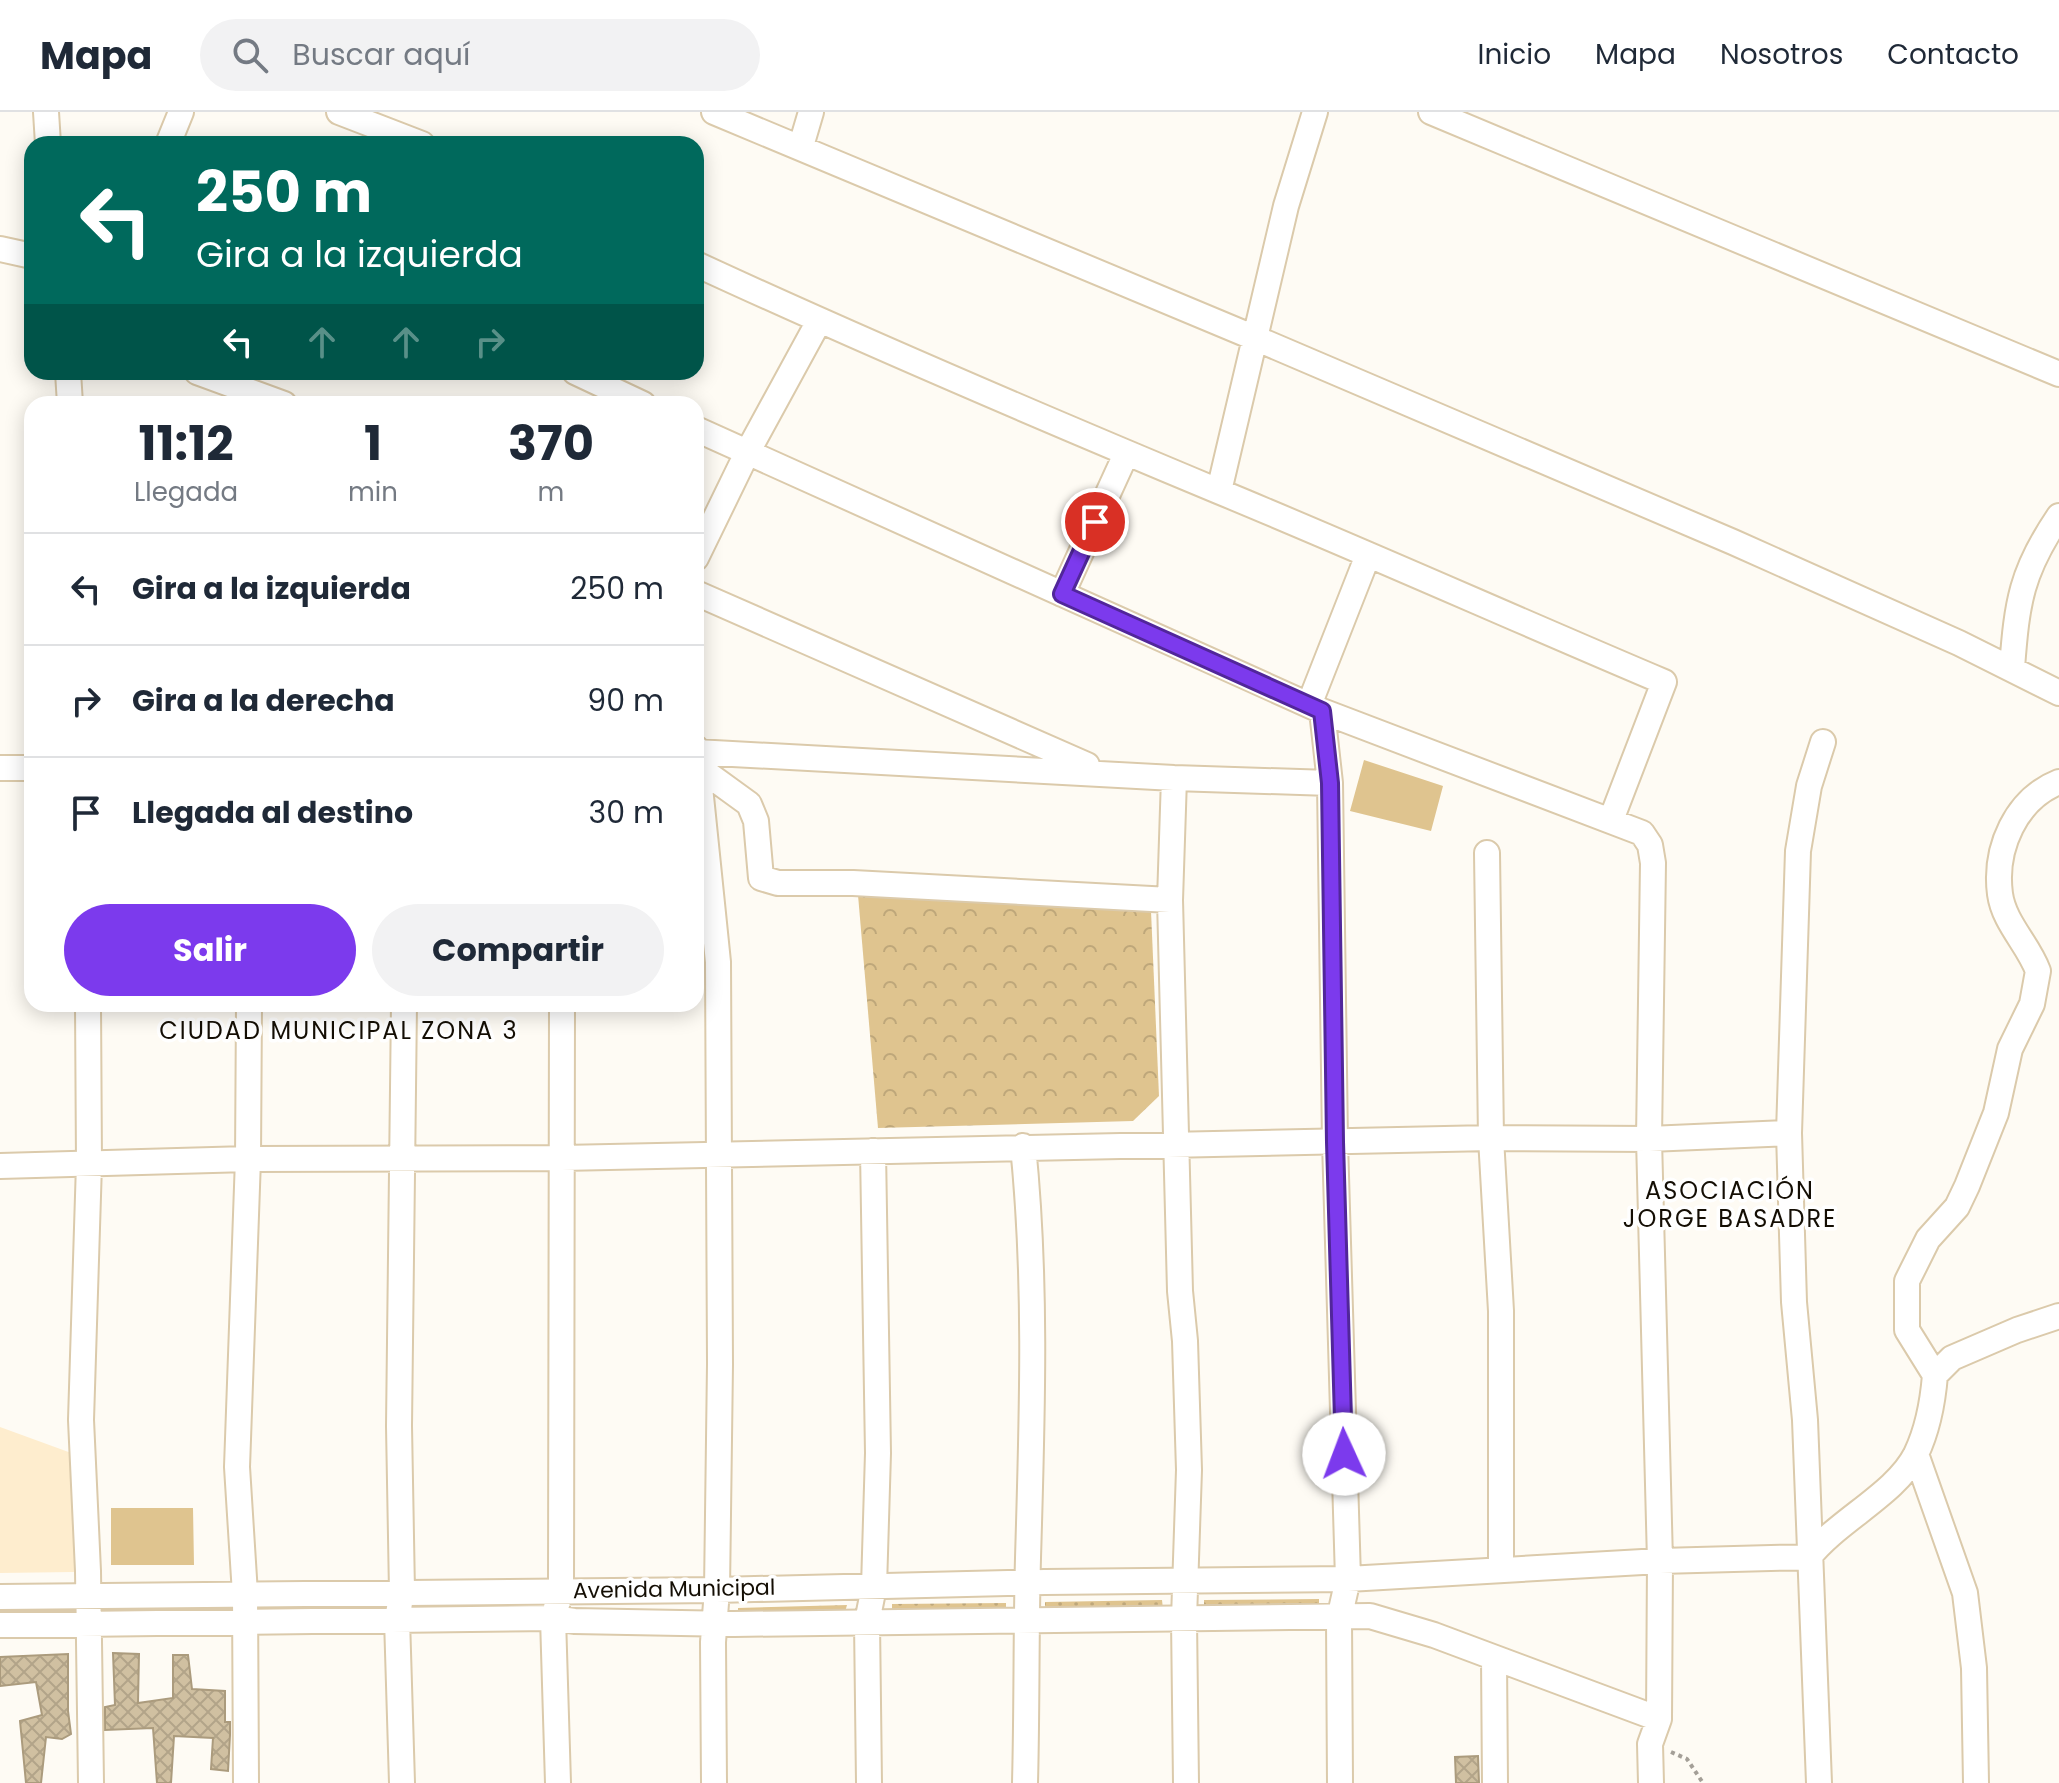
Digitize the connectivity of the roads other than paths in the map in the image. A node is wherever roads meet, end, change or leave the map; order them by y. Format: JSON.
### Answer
{"nodes":[{"id":1,"x":46,"y":112,"type":"edge"},
{"id":2,"x":181,"y":112,"type":"edge"},
{"id":3,"x":339,"y":112,"type":"edge"},
{"id":4,"x":714,"y":112,"type":"edge"},
{"id":5,"x":811,"y":112,"type":"edge"},
{"id":6,"x":1315,"y":112,"type":"edge"},
{"id":7,"x":1431,"y":112,"type":"edge"},
{"id":8,"x":48,"y":136,"type":"edge"},
{"id":9,"x":171,"y":136,"type":"edge"},
{"id":10,"x":401,"y":136,"type":"edge"},
{"id":11,"x":801,"y":146,"type":"junction"},
{"id":12,"x":0,"y":249,"type":"edge"},
{"id":13,"x":24,"y":254,"type":"edge"},
{"id":14,"x":704,"y":268,"type":"edge"},
{"id":15,"x":819,"y":321,"type":"junction"},
{"id":16,"x":1255,"y":338,"type":"junction"},
{"id":17,"x":2059,"y":374,"type":"edge"},
{"id":18,"x":219,"y":380,"type":"edge"},
{"id":19,"x":592,"y":380,"type":"edge"},
{"id":20,"x":262,"y":396,"type":"edge"},
{"id":21,"x":626,"y":396,"type":"edge"},
{"id":22,"x":704,"y":433,"type":"edge"},
{"id":23,"x":747,"y":453,"type":"junction"},
{"id":24,"x":1126,"y":454,"type":"junction"},
{"id":25,"x":1219,"y":491,"type":"junction"},
{"id":26,"x":2059,"y":516,"type":"edge"},
{"id":27,"x":704,"y":542,"type":"edge"},
{"id":28,"x":1368,"y":555,"type":"junction"},
{"id":29,"x":1062,"y":594,"type":"junction"},
{"id":30,"x":704,"y":597,"type":"edge"},
{"id":31,"x":2012,"y":668,"type":"junction"},
{"id":32,"x":2059,"y":693,"type":"edge"},
{"id":33,"x":1316,"y":708,"type":"junction"},
{"id":34,"x":1823,"y":742,"type":"dead end"},
{"id":35,"x":704,"y":755,"type":"edge"},
{"id":36,"x":704,"y":762,"type":"edge"},
{"id":37,"x":0,"y":768,"type":"edge"},
{"id":38,"x":24,"y":768,"type":"edge"},
{"id":39,"x":1104,"y":772,"type":"junction"},
{"id":40,"x":1174,"y":778,"type":"junction"},
{"id":41,"x":2059,"y":782,"type":"edge"},
{"id":42,"x":1330,"y":783,"type":"junction"},
{"id":43,"x":1611,"y":820,"type":"junction"},
{"id":44,"x":704,"y":824,"type":"edge"},
{"id":45,"x":1487,"y":853,"type":"dead end"},
{"id":46,"x":1170,"y":900,"type":"junction"},
{"id":47,"x":88,"y":1012,"type":"edge"},
{"id":48,"x":249,"y":1012,"type":"edge"},
{"id":49,"x":404,"y":1012,"type":"edge"},
{"id":50,"x":562,"y":1012,"type":"edge"},
{"id":51,"x":1789,"y":1133,"type":"junction"},
{"id":52,"x":1491,"y":1138,"type":"junction"},
{"id":53,"x":1649,"y":1139,"type":"junction"},
{"id":54,"x":1335,"y":1142,"type":"junction"},
{"id":55,"x":1177,"y":1144,"type":"junction"},
{"id":56,"x":1023,"y":1146,"type":"junction"},
{"id":57,"x":873,"y":1151,"type":"junction"},
{"id":58,"x":720,"y":1153,"type":"junction"},
{"id":59,"x":562,"y":1158,"type":"junction"},
{"id":60,"x":248,"y":1159,"type":"junction"},
{"id":61,"x":403,"y":1159,"type":"junction"},
{"id":62,"x":89,"y":1164,"type":"junction"},
{"id":63,"x":0,"y":1166,"type":"edge"},
{"id":64,"x":2059,"y":1316,"type":"edge"},
{"id":65,"x":1935,"y":1375,"type":"junction"},
{"id":66,"x":1916,"y":1454,"type":"junction"},
{"id":67,"x":1809,"y":1557,"type":"junction"},
{"id":68,"x":1660,"y":1561,"type":"junction"},
{"id":69,"x":1501,"y":1569,"type":"junction"},
{"id":70,"x":1348,"y":1579,"type":"junction"},
{"id":71,"x":1185,"y":1581,"type":"junction"},
{"id":72,"x":1028,"y":1582,"type":"junction"},
{"id":73,"x":874,"y":1587,"type":"junction"},
{"id":74,"x":717,"y":1590,"type":"junction"},
{"id":75,"x":561,"y":1591,"type":"junction"},
{"id":76,"x":402,"y":1592,"type":"junction"},
{"id":77,"x":245,"y":1594,"type":"junction"},
{"id":78,"x":0,"y":1597,"type":"edge"},
{"id":79,"x":88,"y":1597,"type":"junction"},
{"id":80,"x":553,"y":1618,"type":"junction"},
{"id":81,"x":397,"y":1619,"type":"junction"},
{"id":82,"x":1027,"y":1619,"type":"junction"},
{"id":83,"x":1184,"y":1619,"type":"junction"},
{"id":84,"x":1339,"y":1619,"type":"junction"},
{"id":85,"x":244,"y":1621,"type":"junction"},
{"id":86,"x":867,"y":1622,"type":"junction"},
{"id":87,"x":87,"y":1624,"type":"junction"},
{"id":88,"x":715,"y":1624,"type":"junction"},
{"id":89,"x":0,"y":1625,"type":"edge"},
{"id":90,"x":1494,"y":1658,"type":"junction"},
{"id":91,"x":1659,"y":1719,"type":"junction"},
{"id":92,"x":91,"y":1783,"type":"edge"},
{"id":93,"x":246,"y":1783,"type":"edge"},
{"id":94,"x":402,"y":1783,"type":"edge"},
{"id":95,"x":558,"y":1783,"type":"edge"},
{"id":96,"x":714,"y":1783,"type":"edge"},
{"id":97,"x":869,"y":1783,"type":"edge"},
{"id":98,"x":1025,"y":1783,"type":"edge"},
{"id":99,"x":1186,"y":1783,"type":"edge"},
{"id":100,"x":1340,"y":1783,"type":"edge"},
{"id":101,"x":1495,"y":1783,"type":"edge"},
{"id":102,"x":1651,"y":1783,"type":"edge"},
{"id":103,"x":1819,"y":1783,"type":"edge"},
{"id":104,"x":1976,"y":1783,"type":"edge"}],
"edges":[{"from":1,"to":8,"type":"street"},
{"from":2,"to":9,"type":"street"},
{"from":3,"to":10,"type":"street"},
{"from":4,"to":11,"type":"street"},
{"from":5,"to":11,"type":"street"},
{"from":6,"to":16,"type":"street"},
{"from":7,"to":17,"type":"street"},
{"from":11,"to":16,"type":"street"},
{"from":12,"to":13,"type":"street"},
{"from":14,"to":15,"type":"street"},
{"from":15,"to":23,"type":"street"},
{"from":15,"to":24,"type":"street"},
{"from":16,"to":25,"type":"street"},
{"from":16,"to":31,"type":"street"},
{"from":18,"to":20,"type":"street"},
{"from":19,"to":21,"type":"street"},
{"from":22,"to":23,"type":"street"},
{"from":23,"to":27,"type":"street"},
{"from":23,"to":29,"type":"street"},
{"from":24,"to":25,"type":"street"},
{"from":24,"to":29,"type":"street"},
{"from":25,"to":28,"type":"street"},
{"from":26,"to":31,"type":"street"},
{"from":28,"to":33,"type":"street"},
{"from":28,"to":43,"type":"street"},
{"from":29,"to":33,"type":"street"},
{"from":30,"to":39,"type":"street"},
{"from":31,"to":32,"type":"street"},
{"from":33,"to":42,"type":"street"},
{"from":33,"to":43,"type":"street"},
{"from":34,"to":51,"type":"street"},
{"from":35,"to":39,"type":"street"},
{"from":36,"to":46,"type":"street"},
{"from":37,"to":38,"type":"street"},
{"from":39,"to":40,"type":"street"},
{"from":40,"to":42,"type":"street"},
{"from":40,"to":46,"type":"street"},
{"from":41,"to":65,"type":"street"},
{"from":42,"to":54,"type":"street"},
{"from":43,"to":53,"type":"street"},
{"from":44,"to":58,"type":"street"},
{"from":45,"to":52,"type":"street"},
{"from":46,"to":55,"type":"street"},
{"from":47,"to":62,"type":"street"},
{"from":48,"to":60,"type":"street"},
{"from":49,"to":61,"type":"street"},
{"from":50,"to":59,"type":"street"},
{"from":51,"to":53,"type":"street"},
{"from":51,"to":67,"type":"street"},
{"from":52,"to":53,"type":"street"},
{"from":52,"to":54,"type":"street"},
{"from":52,"to":69,"type":"street"},
{"from":53,"to":68,"type":"street"},
{"from":54,"to":55,"type":"street"},
{"from":54,"to":70,"type":"street"},
{"from":55,"to":56,"type":"street"},
{"from":55,"to":71,"type":"street"},
{"from":56,"to":57,"type":"street"},
{"from":56,"to":72,"type":"street"},
{"from":57,"to":58,"type":"street"},
{"from":57,"to":73,"type":"street"},
{"from":58,"to":59,"type":"street"},
{"from":58,"to":74,"type":"street"},
{"from":59,"to":61,"type":"street"},
{"from":59,"to":75,"type":"street"},
{"from":60,"to":61,"type":"street"},
{"from":60,"to":62,"type":"street"},
{"from":60,"to":77,"type":"street"},
{"from":61,"to":76,"type":"street"},
{"from":62,"to":63,"type":"street"},
{"from":62,"to":79,"type":"street"},
{"from":64,"to":65,"type":"street"},
{"from":65,"to":66,"type":"street"},
{"from":66,"to":67,"type":"street"},
{"from":66,"to":104,"type":"street"},
{"from":67,"to":68,"type":"street","name":"Avenida Municipal"},
{"from":67,"to":103,"type":"street"},
{"from":68,"to":69,"type":"street","name":"Avenida Municipal"},
{"from":68,"to":91,"type":"street"},
{"from":69,"to":70,"type":"street","name":"Avenida Municipal"},
{"from":70,"to":71,"type":"street","name":"Avenida Municipal"},
{"from":70,"to":84,"type":"street"},
{"from":71,"to":72,"type":"street","name":"Avenida Municipal"},
{"from":71,"to":83,"type":"street"},
{"from":72,"to":73,"type":"street","name":"Avenida Municipal"},
{"from":72,"to":82,"type":"street"},
{"from":73,"to":74,"type":"street","name":"Avenida Municipal"},
{"from":73,"to":86,"type":"street"},
{"from":74,"to":75,"type":"street","name":"Avenida Municipal"},
{"from":74,"to":88,"type":"street"},
{"from":75,"to":76,"type":"street","name":"Avenida Municipal"},
{"from":75,"to":80,"type":"street"},
{"from":76,"to":77,"type":"street","name":"Avenida Municipal"},
{"from":76,"to":81,"type":"street"},
{"from":77,"to":79,"type":"street","name":"Avenida Municipal"},
{"from":77,"to":85,"type":"street"},
{"from":78,"to":79,"type":"street","name":"Avenida Municipal"},
{"from":79,"to":87,"type":"street"},
{"from":80,"to":81,"type":"street","name":"Avenida Municipal"},
{"from":80,"to":88,"type":"street","name":"Avenida Municipal"},
{"from":80,"to":95,"type":"street"},
{"from":81,"to":85,"type":"street","name":"Avenida Municipal"},
{"from":81,"to":94,"type":"street"},
{"from":82,"to":83,"type":"street","name":"Avenida Municipal"},
{"from":82,"to":86,"type":"street","name":"Avenida Municipal"},
{"from":82,"to":98,"type":"street"},
{"from":83,"to":84,"type":"street","name":"Avenida Municipal"},
{"from":83,"to":99,"type":"street"},
{"from":84,"to":90,"type":"street","name":"Avenida Municipal"},
{"from":84,"to":100,"type":"street"},
{"from":85,"to":87,"type":"street","name":"Avenida Municipal"},
{"from":85,"to":93,"type":"street"},
{"from":86,"to":88,"type":"street","name":"Avenida Municipal"},
{"from":86,"to":97,"type":"street"},
{"from":87,"to":89,"type":"street","name":"Avenida Municipal"},
{"from":87,"to":92,"type":"street"},
{"from":88,"to":96,"type":"street"},
{"from":90,"to":91,"type":"street","name":"Avenida Municipal"},
{"from":90,"to":101,"type":"street"},
{"from":91,"to":102,"type":"street"}]}
